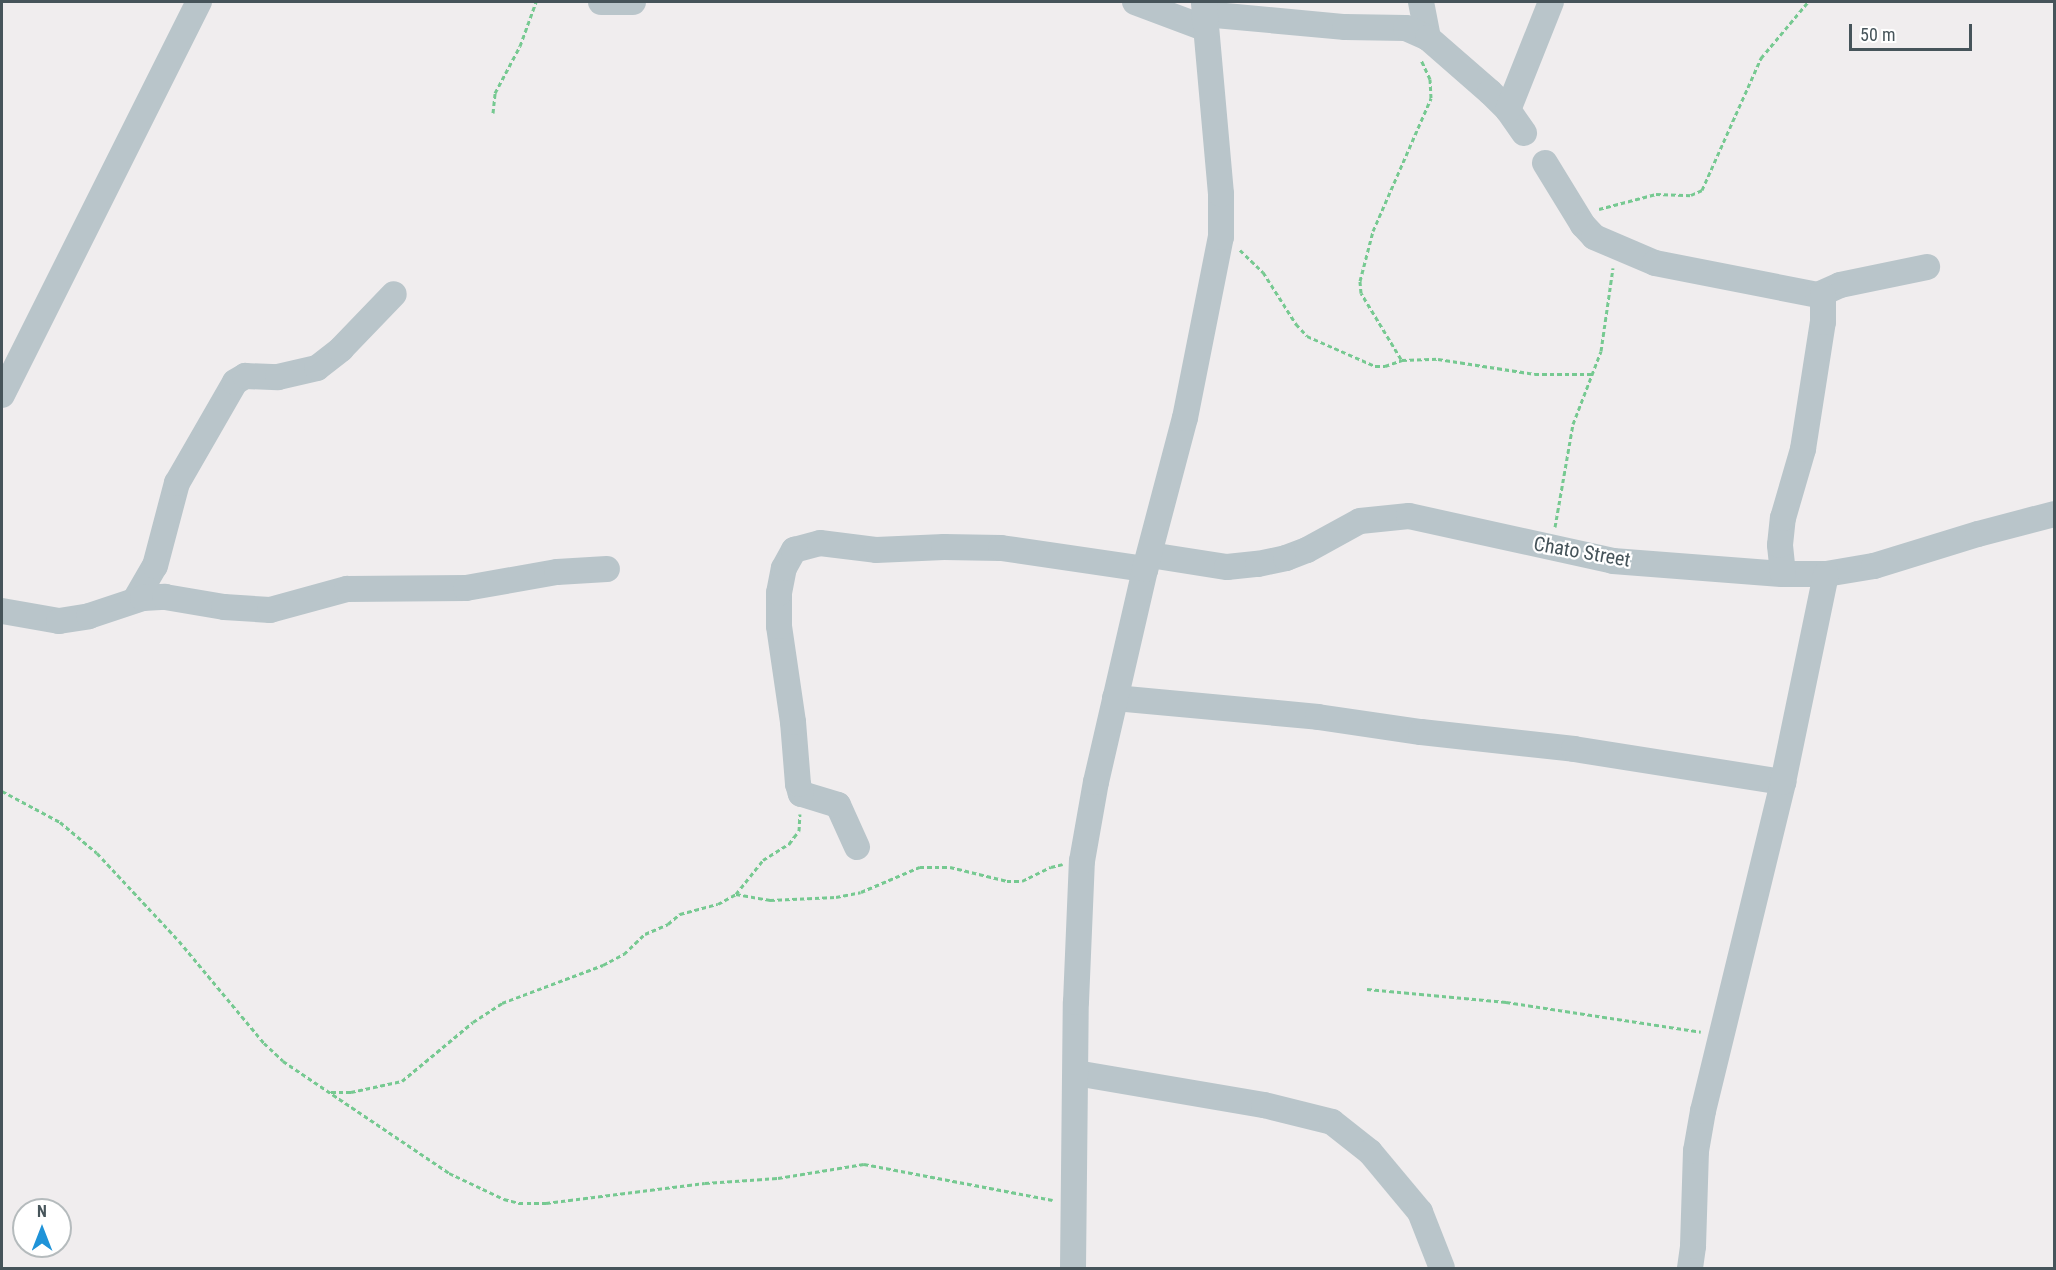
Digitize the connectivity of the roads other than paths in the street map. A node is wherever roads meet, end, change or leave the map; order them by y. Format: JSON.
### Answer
{"nodes":[{"id":1,"x":199,"y":2,"type":"edge"},
{"id":2,"x":601,"y":2,"type":"edge"},
{"id":3,"x":633,"y":2,"type":"edge"},
{"id":4,"x":1136,"y":2,"type":"edge"},
{"id":5,"x":1421,"y":2,"type":"edge"},
{"id":6,"x":1551,"y":2,"type":"edge"},
{"id":7,"x":1204,"y":15,"type":"edge"},
{"id":8,"x":1424,"y":48,"type":"junction"},
{"id":9,"x":1508,"y":110,"type":"junction"},
{"id":10,"x":1524,"y":133,"type":"dead end"},
{"id":11,"x":1545,"y":163,"type":"dead end"},
{"id":12,"x":1927,"y":267,"type":"dead end"},
{"id":13,"x":394,"y":294,"type":"dead end"},
{"id":14,"x":1823,"y":295,"type":"junction"},
{"id":15,"x":2,"y":395,"type":"edge"},
{"id":16,"x":2055,"y":514,"type":"edge"},
{"id":17,"x":1147,"y":562,"type":"junction"},
{"id":18,"x":607,"y":569,"type":"dead end"},
{"id":19,"x":1826,"y":573,"type":"junction"},
{"id":20,"x":1783,"y":574,"type":"junction"},
{"id":21,"x":135,"y":600,"type":"junction"},
{"id":22,"x":2,"y":611,"type":"edge"},
{"id":23,"x":1115,"y":698,"type":"junction"},
{"id":24,"x":1784,"y":782,"type":"junction"},
{"id":25,"x":857,"y":847,"type":"dead end"},
{"id":26,"x":1076,"y":1073,"type":"junction"},
{"id":27,"x":1073,"y":1269,"type":"edge"},
{"id":28,"x":1442,"y":1269,"type":"edge"},
{"id":29,"x":1690,"y":1269,"type":"edge"}],
"edges":[{"from":1,"to":15,"type":"street"},
{"from":2,"to":3,"type":"street"},
{"from":4,"to":7,"type":"street"},
{"from":5,"to":8,"type":"street"},
{"from":6,"to":9,"type":"street"},
{"from":7,"to":8,"type":"street"},
{"from":7,"to":17,"type":"street"},
{"from":8,"to":9,"type":"street"},
{"from":9,"to":10,"type":"street"},
{"from":11,"to":14,"type":"street"},
{"from":12,"to":14,"type":"street"},
{"from":13,"to":21,"type":"street"},
{"from":14,"to":20,"type":"street"},
{"from":16,"to":19,"type":"street","name":"Chato Street"},
{"from":17,"to":20,"type":"street","name":"Chato Street"},
{"from":17,"to":23,"type":"street"},
{"from":17,"to":25,"type":"street","name":"Chato Street"},
{"from":18,"to":21,"type":"street"},
{"from":19,"to":20,"type":"street","name":"Chato Street"},
{"from":19,"to":24,"type":"street"},
{"from":21,"to":22,"type":"street"},
{"from":23,"to":24,"type":"street"},
{"from":23,"to":26,"type":"street"},
{"from":24,"to":29,"type":"street"},
{"from":26,"to":27,"type":"street"},
{"from":26,"to":28,"type":"street"}]}
